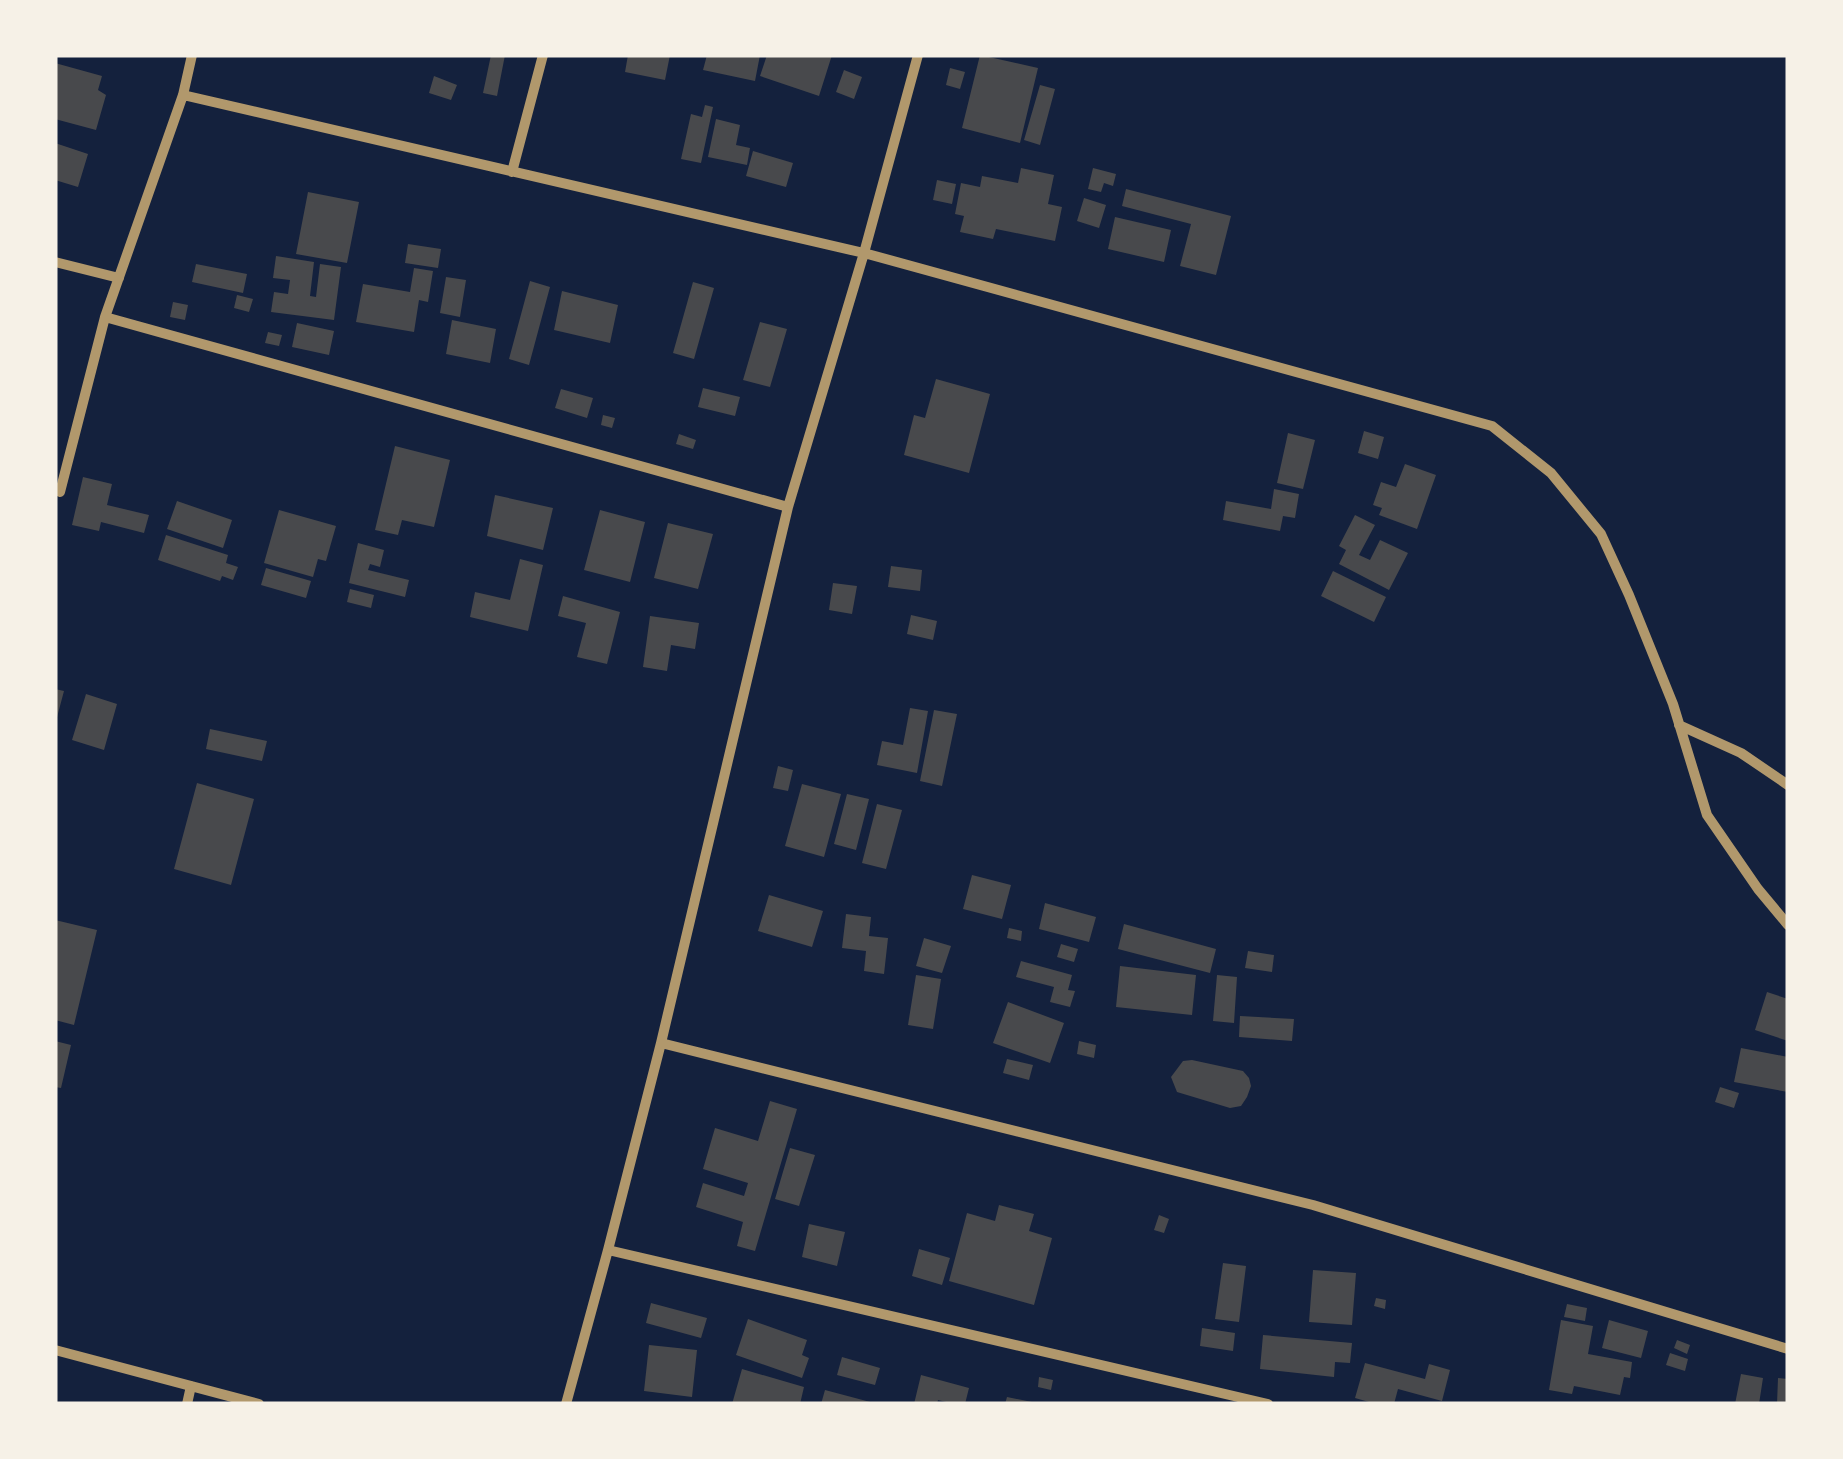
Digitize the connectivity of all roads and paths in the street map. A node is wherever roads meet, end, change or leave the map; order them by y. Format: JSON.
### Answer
{"nodes":[{"id":1,"x":192,"y":55,"type":"edge"},
{"id":2,"x":544,"y":55,"type":"edge"},
{"id":3,"x":918,"y":55,"type":"edge"},
{"id":4,"x":183,"y":95,"type":"junction"},
{"id":5,"x":512,"y":172,"type":"junction"},
{"id":6,"x":864,"y":253,"type":"junction"},
{"id":7,"x":55,"y":262,"type":"edge"},
{"id":8,"x":119,"y":278,"type":"junction"},
{"id":9,"x":105,"y":317,"type":"junction"},
{"id":10,"x":60,"y":492,"type":"dead end"},
{"id":11,"x":788,"y":507,"type":"junction"},
{"id":12,"x":1679,"y":725,"type":"junction"},
{"id":13,"x":1788,"y":784,"type":"edge"},
{"id":14,"x":1788,"y":924,"type":"edge"},
{"id":15,"x":661,"y":1044,"type":"junction"},
{"id":16,"x":608,"y":1250,"type":"junction"},
{"id":17,"x":1788,"y":1349,"type":"edge"},
{"id":18,"x":55,"y":1350,"type":"edge"},
{"id":19,"x":191,"y":1386,"type":"junction"},
{"id":20,"x":187,"y":1404,"type":"edge"},
{"id":21,"x":259,"y":1404,"type":"edge"},
{"id":22,"x":566,"y":1404,"type":"edge"},
{"id":23,"x":1268,"y":1404,"type":"edge"}],
"edges":[{"from":1,"to":4,"type":"street"},
{"from":2,"to":5,"type":"street"},
{"from":3,"to":6,"type":"street"},
{"from":4,"to":5,"type":"street"},
{"from":4,"to":8,"type":"street"},
{"from":5,"to":6,"type":"street"},
{"from":6,"to":11,"type":"street"},
{"from":6,"to":12,"type":"street"},
{"from":7,"to":8,"type":"street"},
{"from":8,"to":9,"type":"street"},
{"from":9,"to":10,"type":"street"},
{"from":9,"to":11,"type":"street"},
{"from":11,"to":15,"type":"street"},
{"from":12,"to":13,"type":"street"},
{"from":12,"to":14,"type":"street"},
{"from":15,"to":16,"type":"street"},
{"from":15,"to":17,"type":"street"},
{"from":16,"to":22,"type":"street"},
{"from":16,"to":23,"type":"street"},
{"from":18,"to":19,"type":"street"},
{"from":19,"to":20,"type":"street"},
{"from":19,"to":21,"type":"street"}]}
